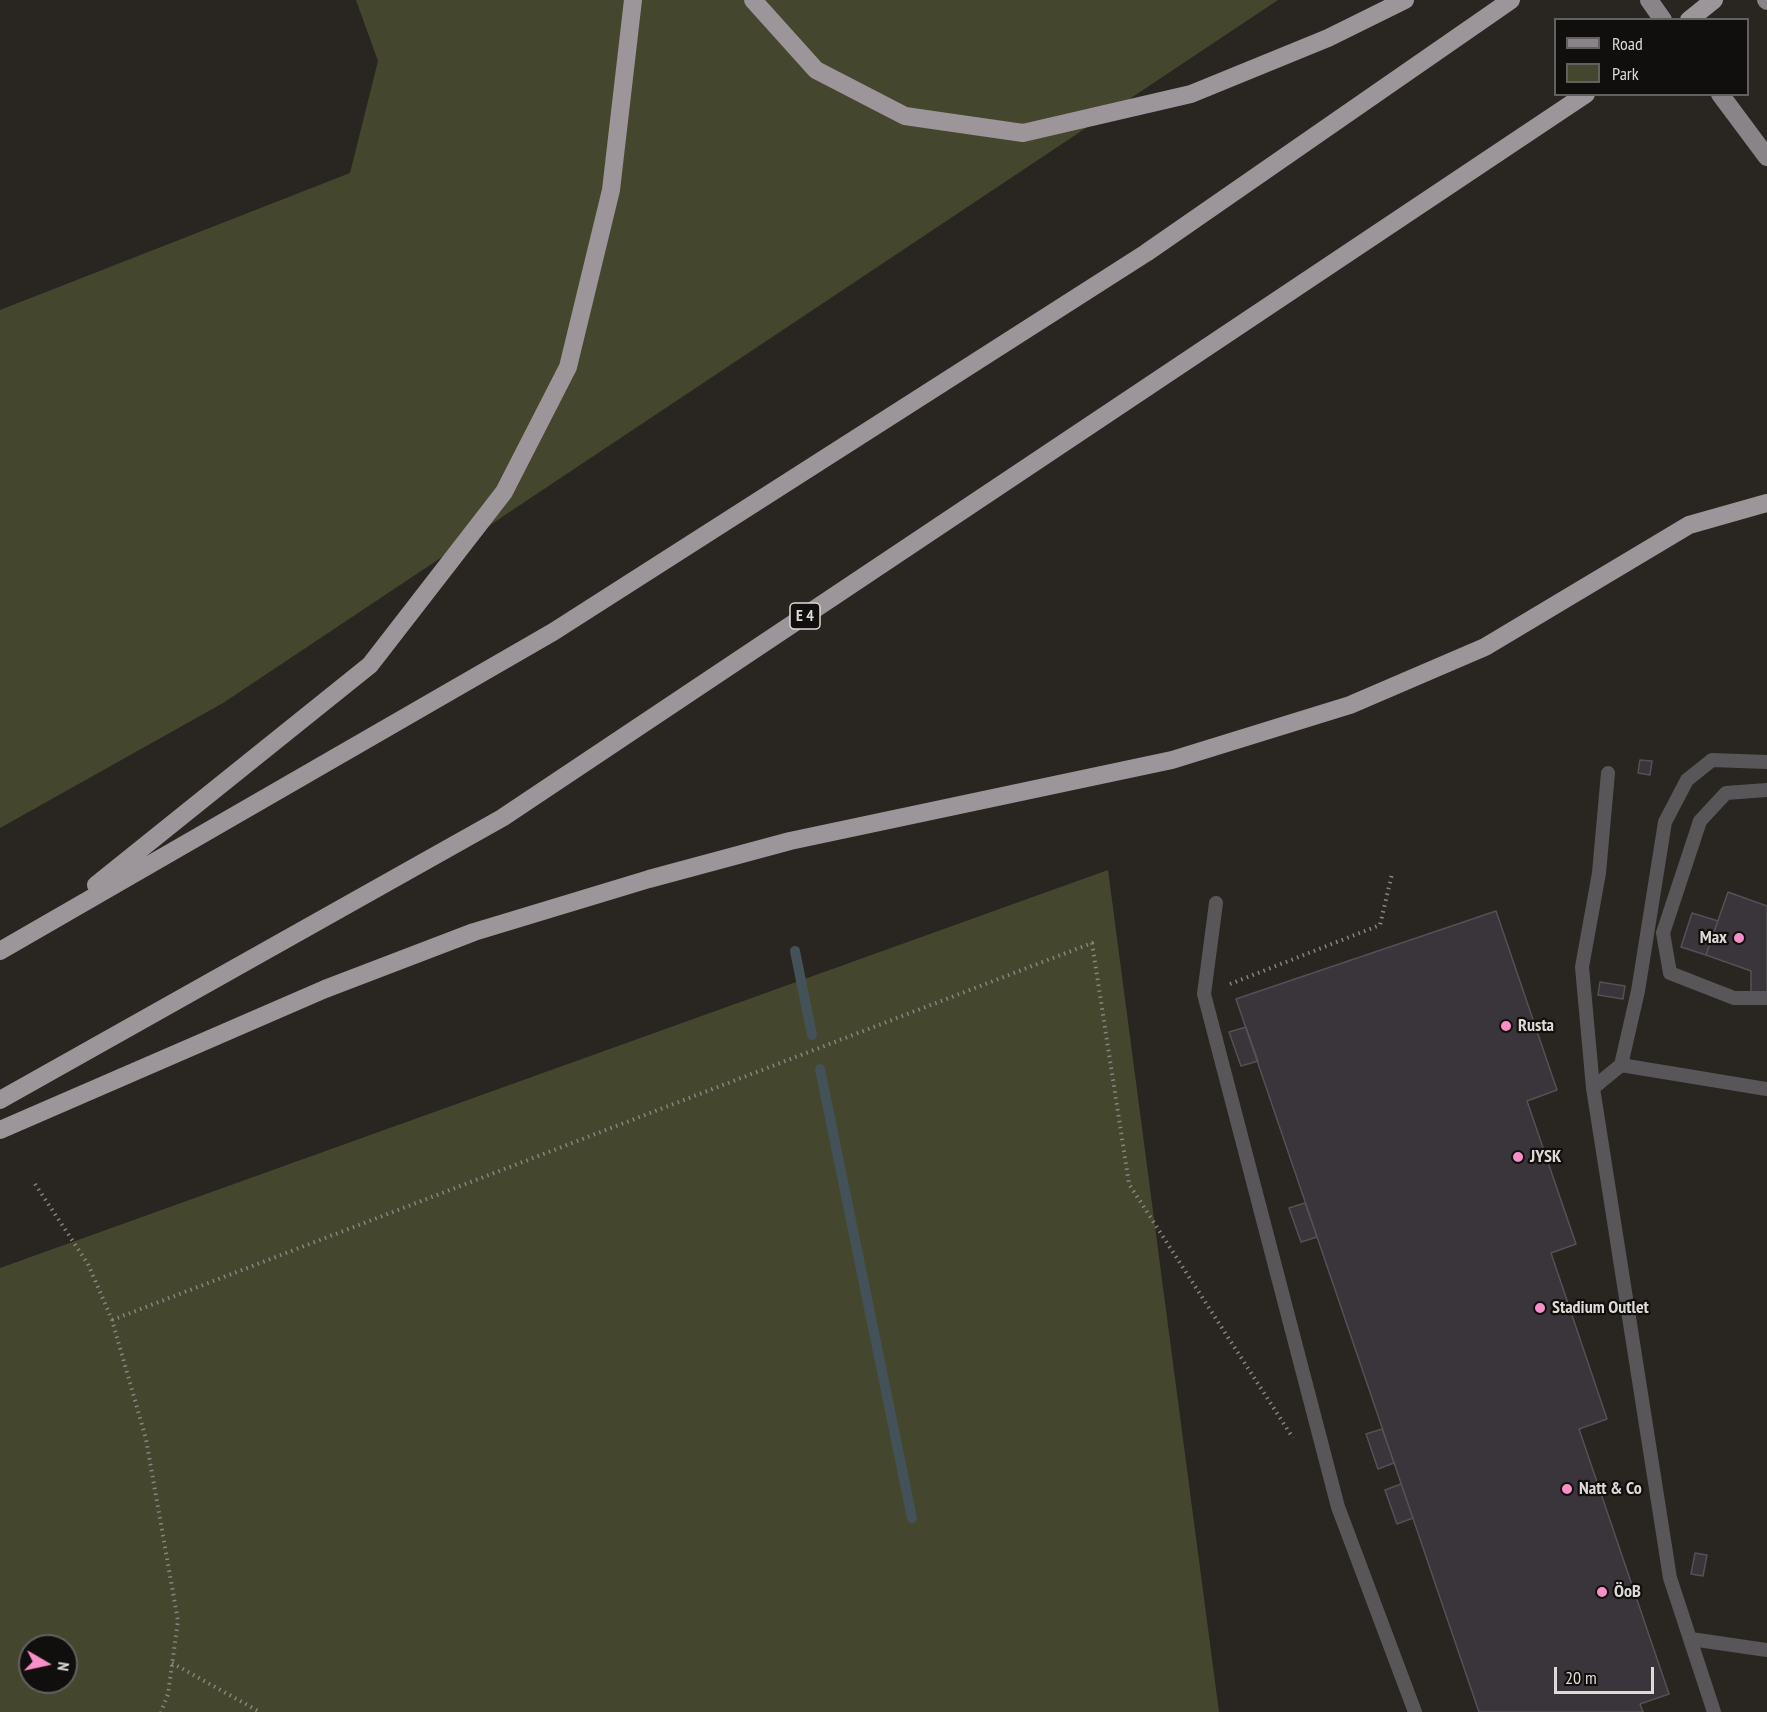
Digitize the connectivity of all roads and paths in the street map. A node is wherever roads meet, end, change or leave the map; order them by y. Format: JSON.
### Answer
{"nodes":[{"id":1,"x":633,"y":0,"type":"edge"},
{"id":2,"x":753,"y":0,"type":"edge"},
{"id":3,"x":1405,"y":0,"type":"edge"},
{"id":4,"x":1511,"y":0,"type":"edge"},
{"id":5,"x":1649,"y":0,"type":"edge"},
{"id":6,"x":1714,"y":0,"type":"edge"},
{"id":7,"x":1662,"y":18,"type":"edge"},
{"id":8,"x":1692,"y":18,"type":"edge"},
{"id":9,"x":1583,"y":96,"type":"edge"},
{"id":10,"x":1721,"y":96,"type":"edge"},
{"id":11,"x":1767,"y":157,"type":"edge"},
{"id":12,"x":1767,"y":503,"type":"edge"},
{"id":13,"x":1767,"y":762,"type":"edge"},
{"id":14,"x":1608,"y":773,"type":"dead end"},
{"id":15,"x":1767,"y":790,"type":"edge"},
{"id":16,"x":1392,"y":874,"type":"dead end"},
{"id":17,"x":1216,"y":903,"type":"dead end"},
{"id":18,"x":49,"y":922,"type":"junction"},
{"id":19,"x":0,"y":951,"type":"edge"},
{"id":20,"x":1204,"y":994,"type":"junction"},
{"id":21,"x":1767,"y":998,"type":"edge"},
{"id":22,"x":1621,"y":1065,"type":"junction"},
{"id":23,"x":1593,"y":1088,"type":"junction"},
{"id":24,"x":1767,"y":1089,"type":"edge"},
{"id":25,"x":0,"y":1100,"type":"edge"},
{"id":26,"x":0,"y":1130,"type":"edge"},
{"id":27,"x":35,"y":1184,"type":"dead end"},
{"id":28,"x":112,"y":1320,"type":"junction"},
{"id":29,"x":1294,"y":1438,"type":"dead end"},
{"id":30,"x":1691,"y":1640,"type":"junction"},
{"id":31,"x":1767,"y":1650,"type":"edge"},
{"id":32,"x":172,"y":1664,"type":"junction"},
{"id":33,"x":161,"y":1712,"type":"edge"},
{"id":34,"x":260,"y":1712,"type":"edge"},
{"id":35,"x":1415,"y":1712,"type":"edge"},
{"id":36,"x":1714,"y":1712,"type":"edge"}],
"edges":[{"from":1,"to":18,"type":"highway"},
{"from":2,"to":3,"type":"highway"},
{"from":4,"to":18,"type":"highway"},
{"from":5,"to":7,"type":"main road"},
{"from":6,"to":8,"type":"highway"},
{"from":9,"to":25,"type":"highway","number":"E 4"},
{"from":10,"to":11,"type":"main road"},
{"from":12,"to":26,"type":"highway"},
{"from":13,"to":22,"type":"lane"},
{"from":14,"to":23,"type":"lane"},
{"from":15,"to":21,"type":"lane"},
{"from":16,"to":20,"type":"path"},
{"from":17,"to":20,"type":"lane"},
{"from":18,"to":19,"type":"highway"},
{"from":20,"to":35,"type":"lane"},
{"from":22,"to":23,"type":"lane"},
{"from":22,"to":24,"type":"lane"},
{"from":23,"to":30,"type":"lane"},
{"from":27,"to":28,"type":"path"},
{"from":28,"to":29,"type":"path"},
{"from":28,"to":32,"type":"path"},
{"from":30,"to":31,"type":"lane"},
{"from":30,"to":36,"type":"lane"},
{"from":32,"to":33,"type":"path"},
{"from":32,"to":34,"type":"path"}]}
